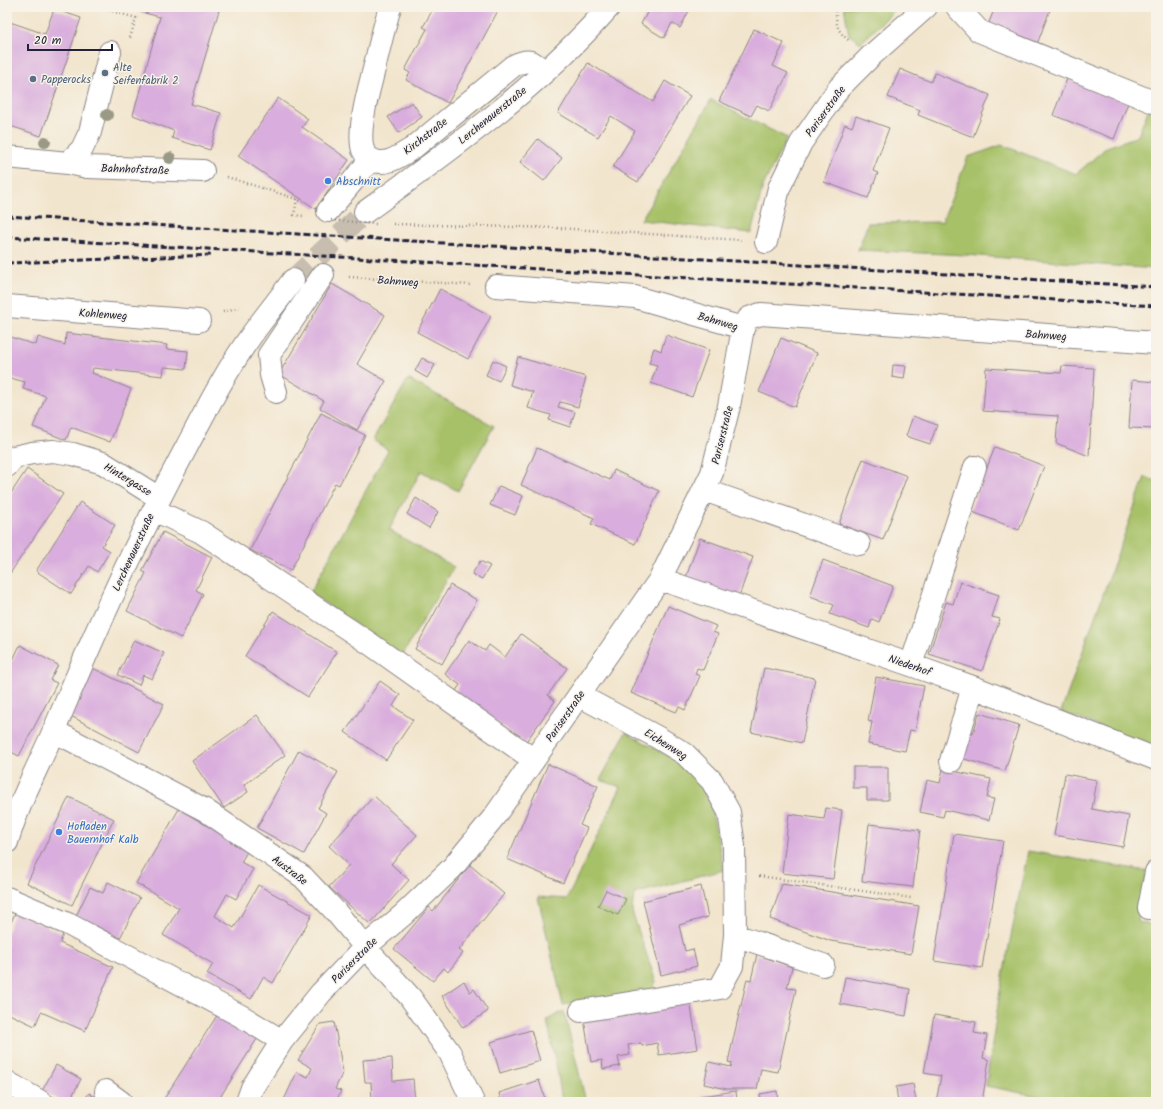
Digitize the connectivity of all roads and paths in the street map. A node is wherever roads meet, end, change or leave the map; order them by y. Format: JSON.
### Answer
{"nodes":[{"id":1,"x":390,"y":7,"type":"edge"},
{"id":2,"x":609,"y":7,"type":"edge"},
{"id":3,"x":836,"y":7,"type":"edge"},
{"id":4,"x":926,"y":7,"type":"edge"},
{"id":5,"x":957,"y":7,"type":"edge"},
{"id":6,"x":110,"y":52,"type":"dead end"},
{"id":7,"x":872,"y":55,"type":"junction"},
{"id":8,"x":544,"y":72,"type":"junction"},
{"id":9,"x":1156,"y":103,"type":"edge"},
{"id":10,"x":7,"y":157,"type":"edge"},
{"id":11,"x":371,"y":159,"type":"junction"},
{"id":12,"x":68,"y":163,"type":"junction"},
{"id":13,"x":203,"y":171,"type":"joint"},
{"id":14,"x":297,"y":199,"type":"junction"},
{"id":15,"x":300,"y":216,"type":"dead end"},
{"id":16,"x":330,"y":216,"type":"junction"},
{"id":17,"x":371,"y":218,"type":"junction"},
{"id":18,"x":384,"y":224,"type":"dead end"},
{"id":19,"x":392,"y":224,"type":"dead end"},
{"id":20,"x":766,"y":242,"type":"joint"},
{"id":21,"x":323,"y":275,"type":"joint"},
{"id":22,"x":293,"y":280,"type":"tunnel mouth"},
{"id":23,"x":496,"y":286,"type":"joint"},
{"id":24,"x":7,"y":306,"type":"edge"},
{"id":25,"x":199,"y":321,"type":"dead end"},
{"id":26,"x":743,"y":328,"type":"junction"},
{"id":27,"x":1156,"y":343,"type":"edge"},
{"id":28,"x":276,"y":392,"type":"dead end"},
{"id":29,"x":7,"y":466,"type":"edge"},
{"id":30,"x":976,"y":467,"type":"dead end"},
{"id":31,"x":704,"y":490,"type":"junction"},
{"id":32,"x":156,"y":504,"type":"junction"},
{"id":33,"x":859,"y":544,"type":"dead end"},
{"id":34,"x":660,"y":579,"type":"junction"},
{"id":35,"x":911,"y":665,"type":"junction"},
{"id":36,"x":973,"y":687,"type":"junction"},
{"id":37,"x":580,"y":696,"type":"junction"},
{"id":38,"x":54,"y":731,"type":"junction"},
{"id":39,"x":534,"y":760,"type":"junction"},
{"id":40,"x":1156,"y":760,"type":"edge"},
{"id":41,"x":951,"y":761,"type":"dead end"},
{"id":42,"x":8,"y":831,"type":"edge"},
{"id":43,"x":735,"y":872,"type":"junction"},
{"id":44,"x":1156,"y":872,"type":"edge"},
{"id":45,"x":7,"y":898,"type":"edge"},
{"id":46,"x":911,"y":898,"type":"dead end"},
{"id":47,"x":1150,"y":908,"type":"dead end"},
{"id":48,"x":735,"y":936,"type":"junction"},
{"id":49,"x":365,"y":947,"type":"junction"},
{"id":50,"x":823,"y":965,"type":"dead end"},
{"id":51,"x":581,"y":1011,"type":"dead end"},
{"id":52,"x":282,"y":1041,"type":"junction"},
{"id":53,"x":7,"y":1082,"type":"edge"},
{"id":54,"x":41,"y":1102,"type":"edge"},
{"id":55,"x":247,"y":1102,"type":"edge"},
{"id":56,"x":473,"y":1102,"type":"edge"}],
"edges":[{"from":1,"to":11,"type":"street"},
{"from":2,"to":8,"type":"street","name":"Lerchenauerstraße"},
{"from":3,"to":7,"type":"path"},
{"from":4,"to":7,"type":"street","name":"Pariserstraße"},
{"from":5,"to":9,"type":"street"},
{"from":6,"to":12,"type":"street"},
{"from":7,"to":20,"type":"street","name":"Pariserstraße"},
{"from":8,"to":11,"type":"street","name":"Kirchstraße"},
{"from":8,"to":17,"type":"street","name":"Lerchenauerstraße"},
{"from":10,"to":12,"type":"street","name":"Bahnhofstraße"},
{"from":11,"to":16,"type":"street"},
{"from":12,"to":13,"type":"street","name":"Bahnhofstraße"},
{"from":13,"to":14,"type":"path"},
{"from":14,"to":15,"type":"path"},
{"from":14,"to":16,"type":"path"},
{"from":16,"to":17,"type":"path","bridge":true},
{"from":17,"to":18,"type":"path"},
{"from":19,"to":20,"type":"path"},
{"from":21,"to":23,"type":"path","name":"Bahnweg"},
{"from":21,"to":28,"type":"street"},
{"from":22,"to":32,"type":"street","name":"Lerchenauerstraße"},
{"from":23,"to":26,"type":"street","name":"Bahnweg"},
{"from":24,"to":25,"type":"street","name":"Kohlenweg"},
{"from":26,"to":27,"type":"street","name":"Bahnweg"},
{"from":26,"to":31,"type":"street","name":"Pariserstraße"},
{"from":29,"to":32,"type":"street","name":"Hintergasse"},
{"from":30,"to":35,"type":"street"},
{"from":31,"to":33,"type":"street"},
{"from":31,"to":34,"type":"street","name":"Pariserstraße"},
{"from":32,"to":38,"type":"street","name":"Lerchenauerstraße"},
{"from":32,"to":39,"type":"street","name":"Hintergasse"},
{"from":34,"to":35,"type":"street","name":"Niederhof"},
{"from":34,"to":37,"type":"street","name":"Pariserstraße"},
{"from":35,"to":36,"type":"street","name":"Niederhof"},
{"from":36,"to":40,"type":"street","name":"Niederhof"},
{"from":36,"to":41,"type":"street"},
{"from":37,"to":39,"type":"street","name":"Pariserstraße"},
{"from":37,"to":43,"type":"street","name":"Eichenweg"},
{"from":38,"to":42,"type":"street","name":"Lerchenauerstraße"},
{"from":38,"to":49,"type":"street","name":"Austraße"},
{"from":39,"to":49,"type":"street","name":"Pariserstraße"},
{"from":43,"to":46,"type":"path"},
{"from":43,"to":48,"type":"street","name":"Eichenweg"},
{"from":44,"to":47,"type":"street"},
{"from":45,"to":52,"type":"street"},
{"from":48,"to":50,"type":"street"},
{"from":48,"to":51,"type":"street","name":"Eichenweg"},
{"from":49,"to":52,"type":"street","name":"Pariserstraße"},
{"from":49,"to":56,"type":"street","name":"Austraße"},
{"from":52,"to":55,"type":"street","name":"Pariserstraße"},
{"from":53,"to":54,"type":"street"}]}
